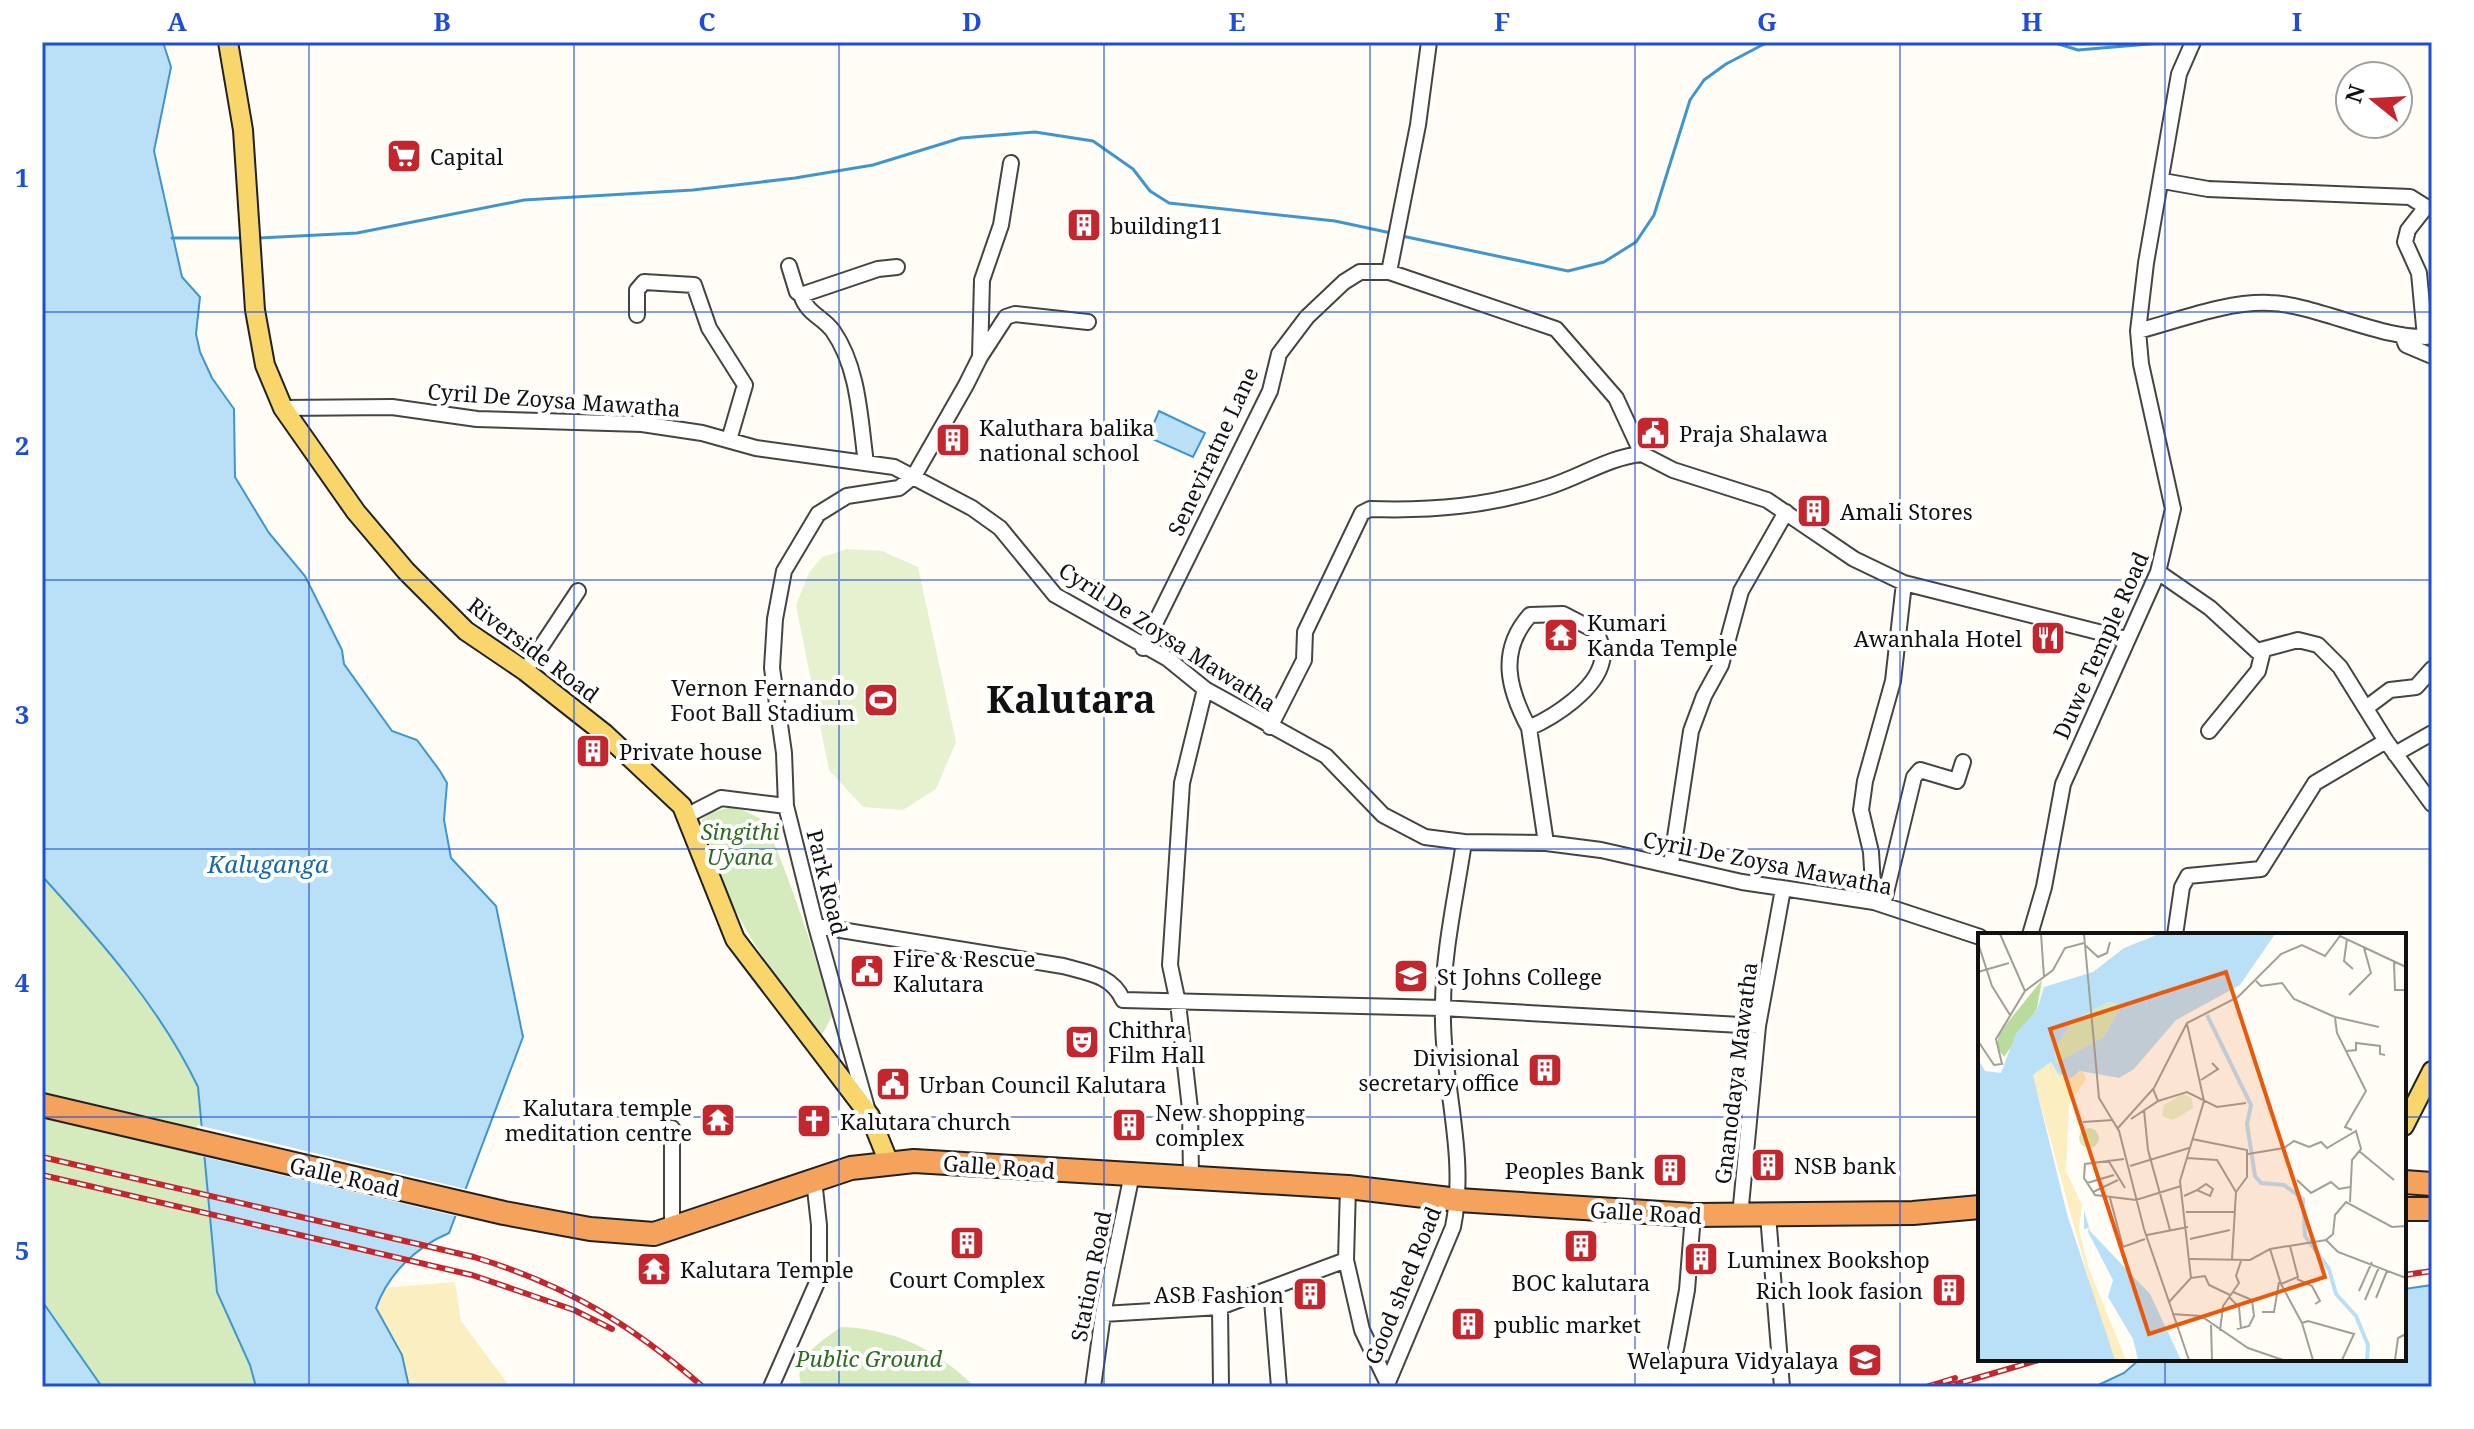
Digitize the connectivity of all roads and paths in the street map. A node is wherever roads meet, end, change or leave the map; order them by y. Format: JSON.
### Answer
{"nodes":[{"id":1,"x":228,"y":42,"type":"edge"},
{"id":2,"x":1429,"y":42,"type":"edge"},
{"id":3,"x":2193,"y":42,"type":"edge"},
{"id":4,"x":1011,"y":163,"type":"dead end"},
{"id":5,"x":2163,"y":181,"type":"junction"},
{"id":6,"x":2429,"y":206,"type":"edge"},
{"id":7,"x":789,"y":266,"type":"dead end"},
{"id":8,"x":897,"y":267,"type":"dead end"},
{"id":9,"x":1389,"y":272,"type":"junction"},
{"id":10,"x":801,"y":295,"type":"junction"},
{"id":11,"x":637,"y":315,"type":"dead end"},
{"id":12,"x":1088,"y":322,"type":"dead end"},
{"id":13,"x":2138,"y":331,"type":"junction"},
{"id":14,"x":2402,"y":335,"type":"junction"},
{"id":15,"x":2429,"y":336,"type":"edge"},
{"id":16,"x":2432,"y":356,"type":"edge"},
{"id":17,"x":980,"y":357,"type":"junction"},
{"id":18,"x":283,"y":408,"type":"junction"},
{"id":19,"x":729,"y":440,"type":"junction"},
{"id":20,"x":1642,"y":454,"type":"junction"},
{"id":21,"x":866,"y":463,"type":"junction"},
{"id":22,"x":914,"y":476,"type":"junction"},
{"id":23,"x":1786,"y":512,"type":"junction"},
{"id":24,"x":2158,"y":572,"type":"junction"},
{"id":25,"x":1904,"y":583,"type":"junction"},
{"id":26,"x":578,"y":591,"type":"dead end"},
{"id":27,"x":2126,"y":639,"type":"junction"},
{"id":28,"x":1143,"y":648,"type":"junction"},
{"id":29,"x":2263,"y":651,"type":"junction"},
{"id":30,"x":2432,"y":669,"type":"edge"},
{"id":31,"x":525,"y":671,"type":"junction"},
{"id":32,"x":1205,"y":689,"type":"junction"},
{"id":33,"x":2366,"y":708,"type":"junction"},
{"id":34,"x":1270,"y":727,"type":"junction"},
{"id":35,"x":1529,"y":728,"type":"junction"},
{"id":36,"x":2209,"y":731,"type":"dead end"},
{"id":37,"x":2432,"y":733,"type":"edge"},
{"id":38,"x":2390,"y":748,"type":"junction"},
{"id":39,"x":1963,"y":762,"type":"dead end"},
{"id":40,"x":2432,"y":804,"type":"edge"},
{"id":41,"x":786,"y":806,"type":"junction"},
{"id":42,"x":686,"y":816,"type":"junction"},
{"id":43,"x":1464,"y":842,"type":"junction"},
{"id":44,"x":1546,"y":843,"type":"junction"},
{"id":45,"x":1671,"y":864,"type":"junction"},
{"id":46,"x":1783,"y":889,"type":"junction"},
{"id":47,"x":1879,"y":904,"type":"junction"},
{"id":48,"x":816,"y":926,"type":"junction"},
{"id":49,"x":2031,"y":933,"type":"edge"},
{"id":50,"x":2175,"y":933,"type":"edge"},
{"id":51,"x":1978,"y":936,"type":"edge"},
{"id":52,"x":1178,"y":1003,"type":"junction"},
{"id":53,"x":1442,"y":1008,"type":"junction"},
{"id":54,"x":1758,"y":1026,"type":"junction"},
{"id":55,"x":2432,"y":1071,"type":"edge"},
{"id":56,"x":42,"y":1105,"type":"edge"},
{"id":57,"x":870,"y":1116,"type":"junction"},
{"id":58,"x":2406,"y":1122,"type":"edge"},
{"id":59,"x":672,"y":1128,"type":"dead end"},
{"id":60,"x":889,"y":1163,"type":"junction"},
{"id":61,"x":1132,"y":1174,"type":"junction"},
{"id":62,"x":1191,"y":1176,"type":"junction"},
{"id":63,"x":814,"y":1180,"type":"junction"},
{"id":64,"x":2406,"y":1182,"type":"edge"},
{"id":65,"x":2432,"y":1184,"type":"edge"},
{"id":66,"x":1348,"y":1187,"type":"junction"},
{"id":67,"x":1458,"y":1200,"type":"junction"},
{"id":68,"x":1978,"y":1207,"type":"edge"},
{"id":69,"x":2406,"y":1209,"type":"edge"},
{"id":70,"x":2432,"y":1209,"type":"edge"},
{"id":71,"x":1693,"y":1215,"type":"junction"},
{"id":72,"x":1768,"y":1215,"type":"junction"},
{"id":73,"x":1740,"y":1216,"type":"junction"},
{"id":74,"x":672,"y":1227,"type":"junction"},
{"id":75,"x":1346,"y":1260,"type":"junction"},
{"id":76,"x":1271,"y":1288,"type":"junction"},
{"id":77,"x":1220,"y":1307,"type":"junction"},
{"id":78,"x":1103,"y":1314,"type":"junction"},
{"id":79,"x":1676,"y":1349,"type":"dead end"},
{"id":80,"x":1387,"y":1384,"type":"edge"},
{"id":81,"x":771,"y":1387,"type":"edge"},
{"id":82,"x":1093,"y":1387,"type":"edge"},
{"id":83,"x":1221,"y":1387,"type":"edge"},
{"id":84,"x":1279,"y":1387,"type":"edge"},
{"id":85,"x":1782,"y":1387,"type":"edge"}],
"edges":[{"from":1,"to":18,"type":"main road","name":"Riverside Road"},
{"from":2,"to":9,"type":"street"},
{"from":3,"to":5,"type":"street","name":"Duwe Temple Road"},
{"from":4,"to":17,"type":"street"},
{"from":5,"to":6,"type":"street"},
{"from":5,"to":13,"type":"street","name":"Duwe Temple Road"},
{"from":6,"to":15,"type":"street"},
{"from":7,"to":10,"type":"street"},
{"from":8,"to":10,"type":"street"},
{"from":9,"to":20,"type":"street","name":"Seneviratne Lane"},
{"from":9,"to":28,"type":"street","name":"Seneviratne Lane"},
{"from":10,"to":21,"type":"street"},
{"from":11,"to":19,"type":"street"},
{"from":12,"to":17,"type":"street"},
{"from":13,"to":14,"type":"street"},
{"from":13,"to":24,"type":"street","name":"Duwe Temple Road"},
{"from":14,"to":15,"type":"street"},
{"from":14,"to":16,"type":"street"},
{"from":17,"to":22,"type":"street"},
{"from":18,"to":19,"type":"street","name":"Cyril De Zoysa Mawatha"},
{"from":18,"to":31,"type":"main road","name":"Riverside Road"},
{"from":19,"to":21,"type":"street","name":"Cyril De Zoysa Mawatha"},
{"from":20,"to":23,"type":"street"},
{"from":20,"to":34,"type":"street"},
{"from":21,"to":22,"type":"street","name":"Cyril De Zoysa Mawatha"},
{"from":22,"to":28,"type":"street","name":"Cyril De Zoysa Mawatha"},
{"from":22,"to":41,"type":"street"},
{"from":23,"to":25,"type":"street"},
{"from":23,"to":45,"type":"street"},
{"from":24,"to":27,"type":"street","name":"Duwe Temple Road"},
{"from":24,"to":29,"type":"street"},
{"from":25,"to":27,"type":"street"},
{"from":25,"to":47,"type":"street"},
{"from":26,"to":31,"type":"street"},
{"from":27,"to":49,"type":"street","name":"Duwe Temple Road"},
{"from":28,"to":32,"type":"street","name":"Cyril De Zoysa Mawatha"},
{"from":29,"to":33,"type":"street"},
{"from":29,"to":36,"type":"street"},
{"from":30,"to":33,"type":"street"},
{"from":31,"to":42,"type":"main road","name":"Riverside Road"},
{"from":32,"to":34,"type":"street","name":"Cyril De Zoysa Mawatha"},
{"from":32,"to":52,"type":"street"},
{"from":33,"to":38,"type":"street"},
{"from":34,"to":43,"type":"street","name":"Cyril De Zoysa Mawatha"},
{"from":35,"to":35,"type":"street"},
{"from":35,"to":44,"type":"street"},
{"from":37,"to":38,"type":"street"},
{"from":38,"to":40,"type":"street"},
{"from":38,"to":50,"type":"street"},
{"from":39,"to":47,"type":"street"},
{"from":41,"to":42,"type":"street","name":"Park Road"},
{"from":41,"to":48,"type":"street","name":"Park Road"},
{"from":42,"to":57,"type":"main road","name":"Riverside Road"},
{"from":43,"to":44,"type":"street","name":"Cyril De Zoysa Mawatha"},
{"from":43,"to":53,"type":"street","name":"Good shed Road"},
{"from":44,"to":45,"type":"street","name":"Cyril De Zoysa Mawatha"},
{"from":45,"to":46,"type":"street","name":"Cyril De Zoysa Mawatha"},
{"from":46,"to":47,"type":"street","name":"Cyril De Zoysa Mawatha"},
{"from":46,"to":54,"type":"street","name":"Gnanodaya Mawatha"},
{"from":47,"to":51,"type":"street","name":"Cyril De Zoysa Mawatha"},
{"from":48,"to":52,"type":"street"},
{"from":48,"to":57,"type":"street","name":"Park Road"},
{"from":52,"to":53,"type":"street"},
{"from":52,"to":62,"type":"street"},
{"from":53,"to":54,"type":"street"},
{"from":53,"to":67,"type":"street","name":"Good shed Road"},
{"from":54,"to":73,"type":"street","name":"Gnanodaya Mawatha"},
{"from":55,"to":58,"type":"main road"},
{"from":56,"to":74,"type":"highway","name":"Galle Road"},
{"from":57,"to":60,"type":"main road","name":"Riverside Road"},
{"from":59,"to":74,"type":"street"},
{"from":60,"to":61,"type":"highway","name":"Galle Road"},
{"from":60,"to":63,"type":"highway","name":"Galle Road"},
{"from":61,"to":62,"type":"highway","name":"Galle Road"},
{"from":61,"to":78,"type":"street","name":"Station Road"},
{"from":62,"to":66,"type":"highway","name":"Galle Road"},
{"from":63,"to":74,"type":"highway","name":"Galle Road"},
{"from":63,"to":81,"type":"street"},
{"from":64,"to":65,"type":"highway"},
{"from":66,"to":67,"type":"highway","name":"Galle Road"},
{"from":66,"to":75,"type":"street"},
{"from":67,"to":71,"type":"highway","name":"Galle Road"},
{"from":67,"to":80,"type":"street","name":"Good shed Road"},
{"from":68,"to":72,"type":"highway","name":"Galle Road"},
{"from":69,"to":70,"type":"highway"},
{"from":71,"to":73,"type":"highway","name":"Galle Road"},
{"from":71,"to":79,"type":"street"},
{"from":72,"to":73,"type":"highway","name":"Galle Road"},
{"from":72,"to":85,"type":"street"},
{"from":75,"to":76,"type":"street"},
{"from":75,"to":80,"type":"street"},
{"from":76,"to":77,"type":"street"},
{"from":76,"to":84,"type":"street"},
{"from":77,"to":78,"type":"street"},
{"from":77,"to":83,"type":"street"},
{"from":78,"to":82,"type":"street","name":"Station Road"}]}
